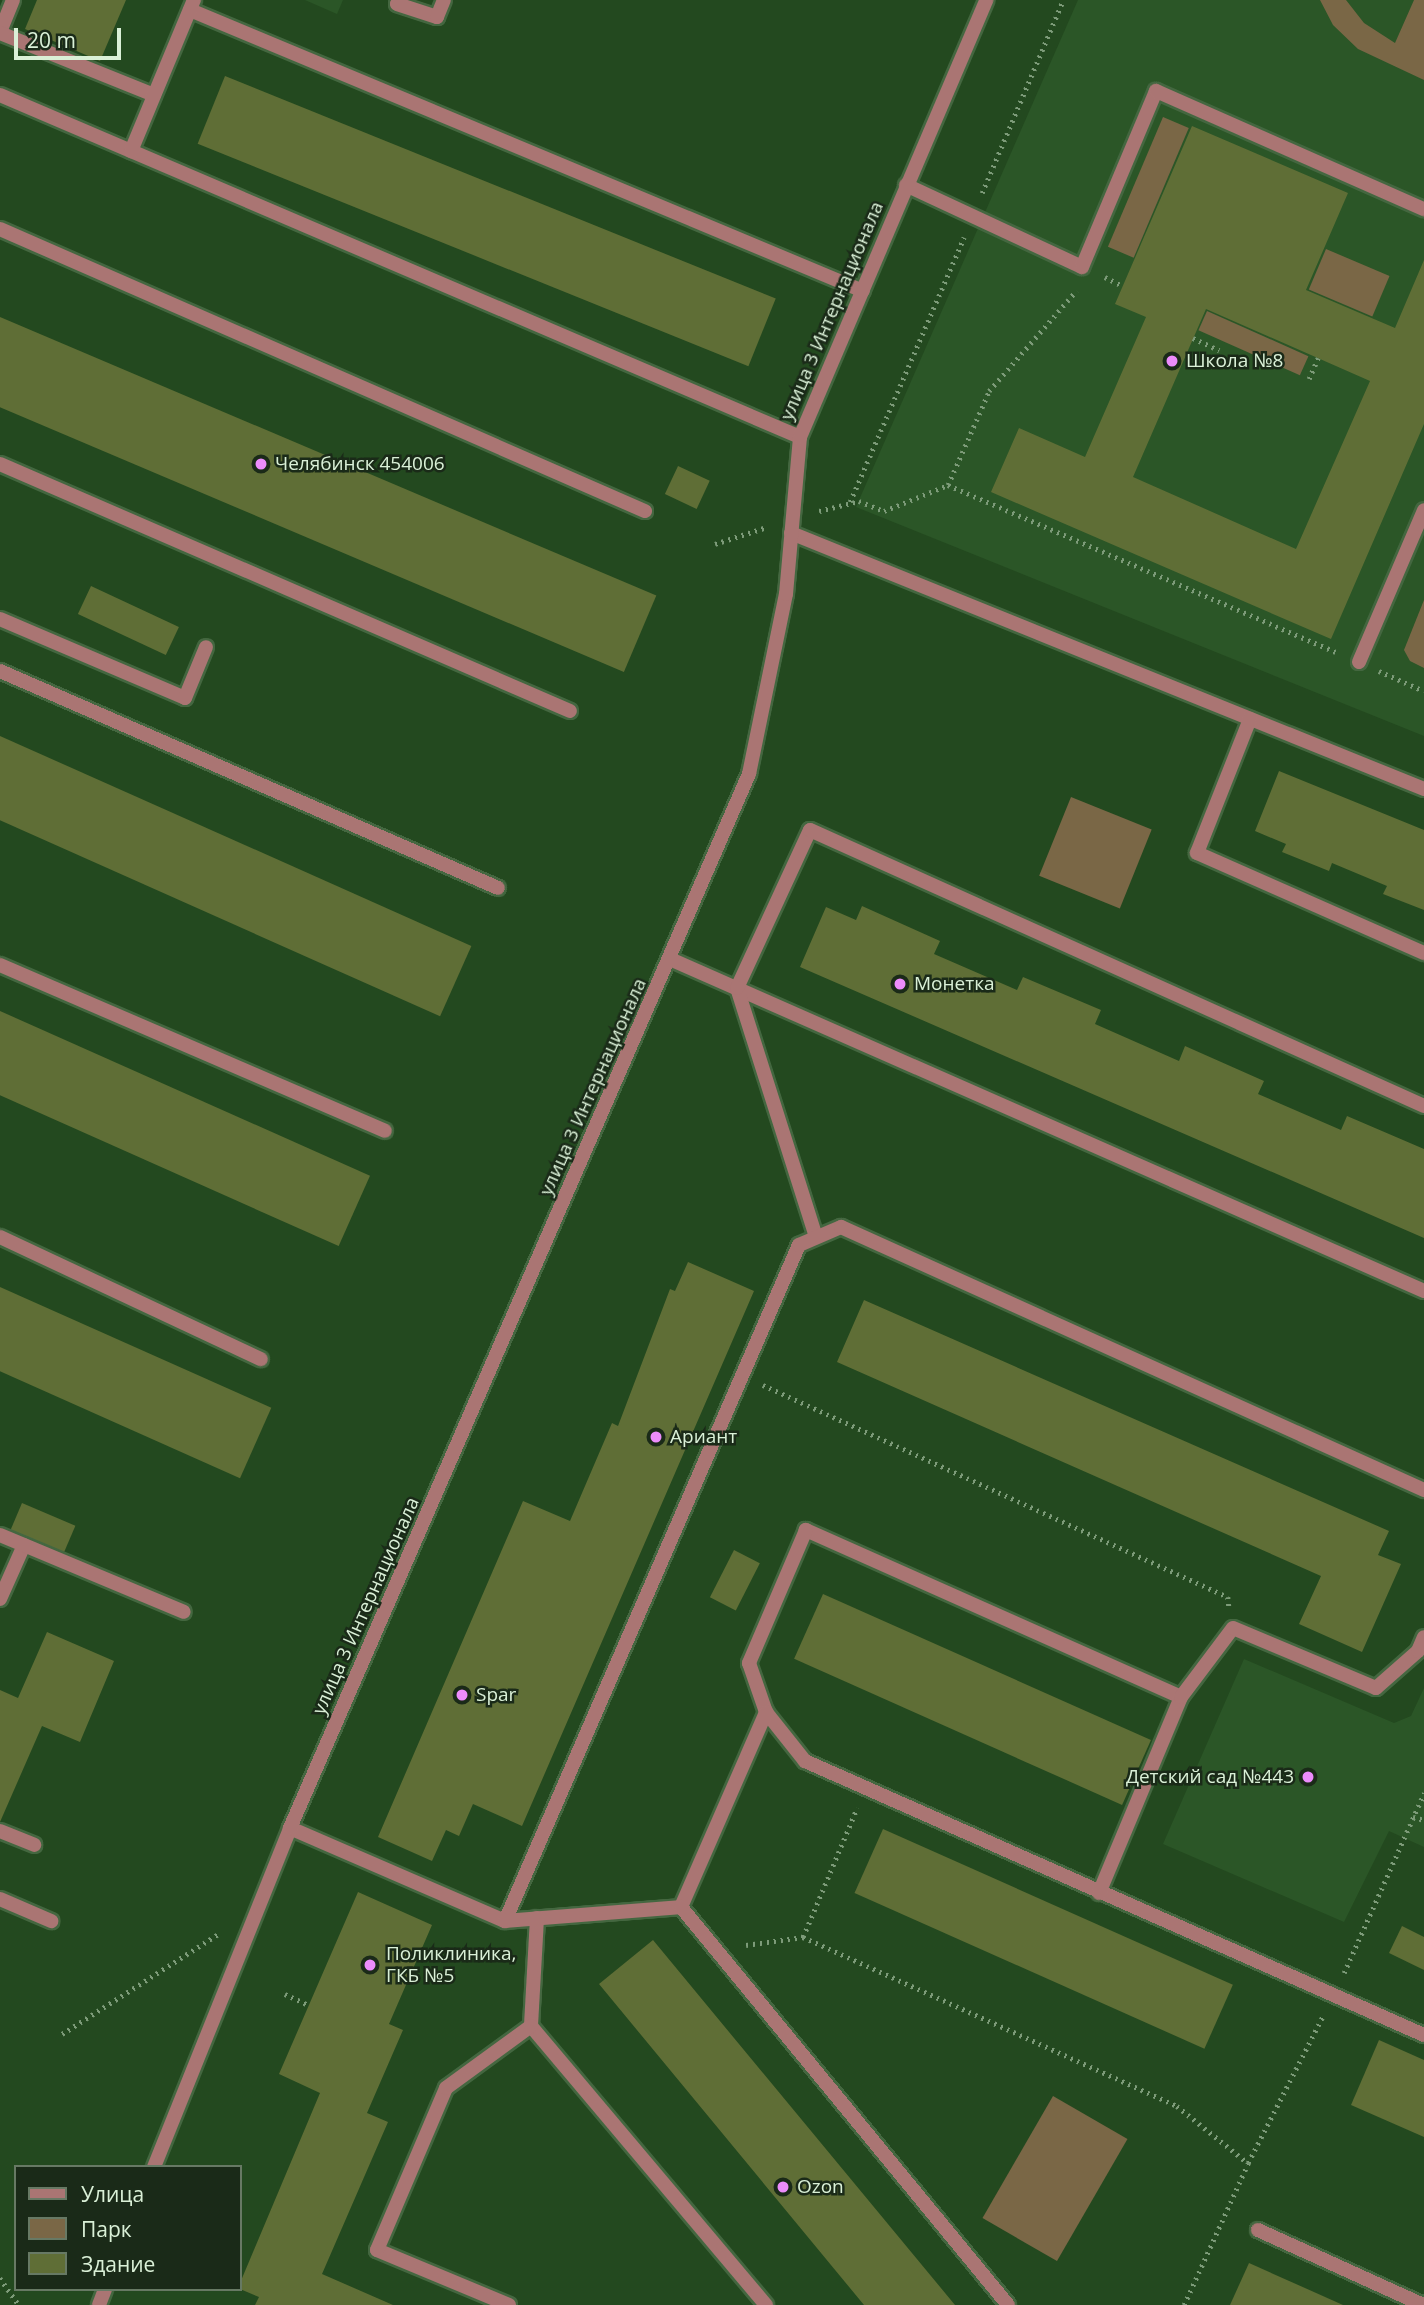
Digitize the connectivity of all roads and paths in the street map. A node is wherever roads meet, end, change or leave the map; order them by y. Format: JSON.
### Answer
{"nodes":[{"id":1,"x":13,"y":0,"type":"edge"},
{"id":2,"x":399,"y":0,"type":"edge"},
{"id":3,"x":444,"y":0,"type":"edge"},
{"id":4,"x":986,"y":0,"type":"edge"},
{"id":5,"x":1063,"y":0,"type":"edge"},
{"id":6,"x":192,"y":5,"type":"edge"},
{"id":7,"x":0,"y":32,"type":"edge"},
{"id":8,"x":0,"y":95,"type":"edge"},
{"id":9,"x":154,"y":95,"type":"junction"},
{"id":10,"x":131,"y":151,"type":"junction"},
{"id":11,"x":906,"y":185,"type":"junction"},
{"id":12,"x":1424,"y":209,"type":"edge"},
{"id":13,"x":973,"y":216,"type":"junction"},
{"id":14,"x":0,"y":229,"type":"edge"},
{"id":15,"x":1084,"y":281,"type":"dead end"},
{"id":16,"x":863,"y":290,"type":"junction"},
{"id":17,"x":1193,"y":338,"type":"dead end"},
{"id":18,"x":1219,"y":350,"type":"dead end"},
{"id":19,"x":1318,"y":358,"type":"dead end"},
{"id":20,"x":1309,"y":379,"type":"dead end"},
{"id":21,"x":800,"y":437,"type":"junction"},
{"id":22,"x":0,"y":464,"type":"edge"},
{"id":23,"x":948,"y":485,"type":"junction"},
{"id":24,"x":850,"y":502,"type":"junction"},
{"id":25,"x":1424,"y":510,"type":"edge"},
{"id":26,"x":645,"y":511,"type":"dead end"},
{"id":27,"x":792,"y":525,"type":"junction"},
{"id":28,"x":715,"y":544,"type":"dead end"},
{"id":29,"x":0,"y":619,"type":"edge"},
{"id":30,"x":206,"y":647,"type":"dead end"},
{"id":31,"x":1359,"y":662,"type":"junction"},
{"id":32,"x":0,"y":670,"type":"edge"},
{"id":33,"x":1424,"y":691,"type":"edge"},
{"id":34,"x":570,"y":711,"type":"dead end"},
{"id":35,"x":1250,"y":719,"type":"junction"},
{"id":36,"x":1424,"y":789,"type":"edge"},
{"id":37,"x":498,"y":888,"type":"dead end"},
{"id":38,"x":1424,"y":953,"type":"edge"},
{"id":39,"x":670,"y":959,"type":"junction"},
{"id":40,"x":0,"y":965,"type":"edge"},
{"id":41,"x":737,"y":988,"type":"junction"},
{"id":42,"x":1424,"y":1106,"type":"edge"},
{"id":43,"x":385,"y":1131,"type":"dead end"},
{"id":44,"x":0,"y":1237,"type":"edge"},
{"id":45,"x":816,"y":1237,"type":"junction"},
{"id":46,"x":1424,"y":1291,"type":"edge"},
{"id":47,"x":261,"y":1359,"type":"dead end"},
{"id":48,"x":742,"y":1375,"type":"junction"},
{"id":49,"x":1424,"y":1490,"type":"edge"},
{"id":50,"x":0,"y":1535,"type":"edge"},
{"id":51,"x":24,"y":1545,"type":"junction"},
{"id":52,"x":0,"y":1599,"type":"edge"},
{"id":53,"x":184,"y":1612,"type":"dead end"},
{"id":54,"x":1233,"y":1628,"type":"junction"},
{"id":55,"x":1424,"y":1637,"type":"edge"},
{"id":56,"x":1181,"y":1697,"type":"junction"},
{"id":57,"x":766,"y":1712,"type":"junction"},
{"id":58,"x":865,"y":1789,"type":"junction"},
{"id":59,"x":1424,"y":1793,"type":"edge"},
{"id":60,"x":1413,"y":1817,"type":"junction"},
{"id":61,"x":1424,"y":1820,"type":"edge"},
{"id":62,"x":290,"y":1828,"type":"junction"},
{"id":63,"x":0,"y":1831,"type":"edge"},
{"id":64,"x":34,"y":1845,"type":"dead end"},
{"id":65,"x":1099,"y":1893,"type":"junction"},
{"id":66,"x":0,"y":1899,"type":"edge"},
{"id":67,"x":681,"y":1907,"type":"junction"},
{"id":68,"x":257,"y":1910,"type":"junction"},
{"id":69,"x":537,"y":1918,"type":"junction"},
{"id":70,"x":51,"y":1921,"type":"dead end"},
{"id":71,"x":505,"y":1921,"type":"junction"},
{"id":72,"x":803,"y":1937,"type":"junction"},
{"id":73,"x":715,"y":1950,"type":"junction"},
{"id":74,"x":285,"y":1994,"type":"dead end"},
{"id":75,"x":1334,"y":1995,"type":"junction"},
{"id":76,"x":309,"y":2005,"type":"dead end"},
{"id":77,"x":531,"y":2026,"type":"junction"},
{"id":78,"x":62,"y":2034,"type":"dead end"},
{"id":79,"x":1424,"y":2035,"type":"edge"},
{"id":80,"x":1248,"y":2163,"type":"junction"},
{"id":81,"x":155,"y":2165,"type":"edge"},
{"id":82,"x":1258,"y":2230,"type":"dead end"},
{"id":83,"x":0,"y":2278,"type":"edge"},
{"id":84,"x":19,"y":2305,"type":"edge"},
{"id":85,"x":509,"y":2305,"type":"edge"},
{"id":86,"x":766,"y":2305,"type":"edge"},
{"id":87,"x":1008,"y":2305,"type":"edge"},
{"id":88,"x":1184,"y":2305,"type":"edge"},
{"id":89,"x":1423,"y":2305,"type":"edge"}],
"edges":[{"from":1,"to":7,"type":"street"},
{"from":2,"to":3,"type":"street"},
{"from":4,"to":11,"type":"street","name":"улица 3 Интернационала"},
{"from":5,"to":13,"type":"path"},
{"from":6,"to":9,"type":"street"},
{"from":6,"to":16,"type":"street"},
{"from":7,"to":9,"type":"street"},
{"from":8,"to":10,"type":"street"},
{"from":9,"to":10,"type":"street"},
{"from":10,"to":21,"type":"street"},
{"from":11,"to":13,"type":"street"},
{"from":11,"to":16,"type":"street","name":"улица 3 Интернационала"},
{"from":12,"to":13,"type":"street"},
{"from":13,"to":24,"type":"path"},
{"from":14,"to":26,"type":"street"},
{"from":15,"to":23,"type":"path"},
{"from":16,"to":21,"type":"street","name":"улица 3 Интернационала"},
{"from":17,"to":18,"type":"path"},
{"from":19,"to":20,"type":"path"},
{"from":21,"to":27,"type":"street","name":"улица 3 Интернационала"},
{"from":22,"to":34,"type":"street"},
{"from":23,"to":24,"type":"path"},
{"from":23,"to":31,"type":"path"},
{"from":24,"to":27,"type":"path"},
{"from":25,"to":31,"type":"street"},
{"from":27,"to":28,"type":"path"},
{"from":27,"to":35,"type":"street"},
{"from":27,"to":39,"type":"street","name":"улица 3 Интернационала"},
{"from":29,"to":30,"type":"street"},
{"from":31,"to":33,"type":"path"},
{"from":32,"to":37,"type":"street"},
{"from":35,"to":36,"type":"street"},
{"from":35,"to":38,"type":"street"},
{"from":39,"to":41,"type":"street"},
{"from":39,"to":62,"type":"street","name":"улица 3 Интернационала"},
{"from":40,"to":43,"type":"street"},
{"from":41,"to":42,"type":"street"},
{"from":41,"to":45,"type":"street"},
{"from":41,"to":46,"type":"street"},
{"from":44,"to":47,"type":"street"},
{"from":45,"to":48,"type":"street"},
{"from":45,"to":49,"type":"street"},
{"from":48,"to":54,"type":"path"},
{"from":48,"to":71,"type":"street"},
{"from":50,"to":51,"type":"street"},
{"from":51,"to":52,"type":"street"},
{"from":51,"to":53,"type":"street"},
{"from":54,"to":55,"type":"street"},
{"from":54,"to":56,"type":"street"},
{"from":56,"to":57,"type":"street"},
{"from":56,"to":65,"type":"street"},
{"from":57,"to":58,"type":"street"},
{"from":57,"to":67,"type":"street"},
{"from":58,"to":65,"type":"street"},
{"from":58,"to":72,"type":"path"},
{"from":59,"to":60,"type":"path"},
{"from":60,"to":61,"type":"path"},
{"from":60,"to":75,"type":"path"},
{"from":62,"to":68,"type":"street","name":"улица 3 Интернационала"},
{"from":62,"to":71,"type":"street"},
{"from":63,"to":64,"type":"street"},
{"from":65,"to":75,"type":"street"},
{"from":66,"to":70,"type":"street"},
{"from":67,"to":69,"type":"street"},
{"from":67,"to":73,"type":"street"},
{"from":68,"to":78,"type":"path"},
{"from":68,"to":81,"type":"street","name":"улица 3 Интернационала"},
{"from":69,"to":71,"type":"street"},
{"from":69,"to":77,"type":"street"},
{"from":72,"to":73,"type":"path"},
{"from":72,"to":80,"type":"path"},
{"from":73,"to":87,"type":"street"},
{"from":74,"to":76,"type":"path"},
{"from":75,"to":79,"type":"street"},
{"from":75,"to":80,"type":"path"},
{"from":77,"to":85,"type":"street"},
{"from":77,"to":86,"type":"street"},
{"from":80,"to":88,"type":"path"},
{"from":82,"to":89,"type":"street"},
{"from":83,"to":84,"type":"path"}]}
